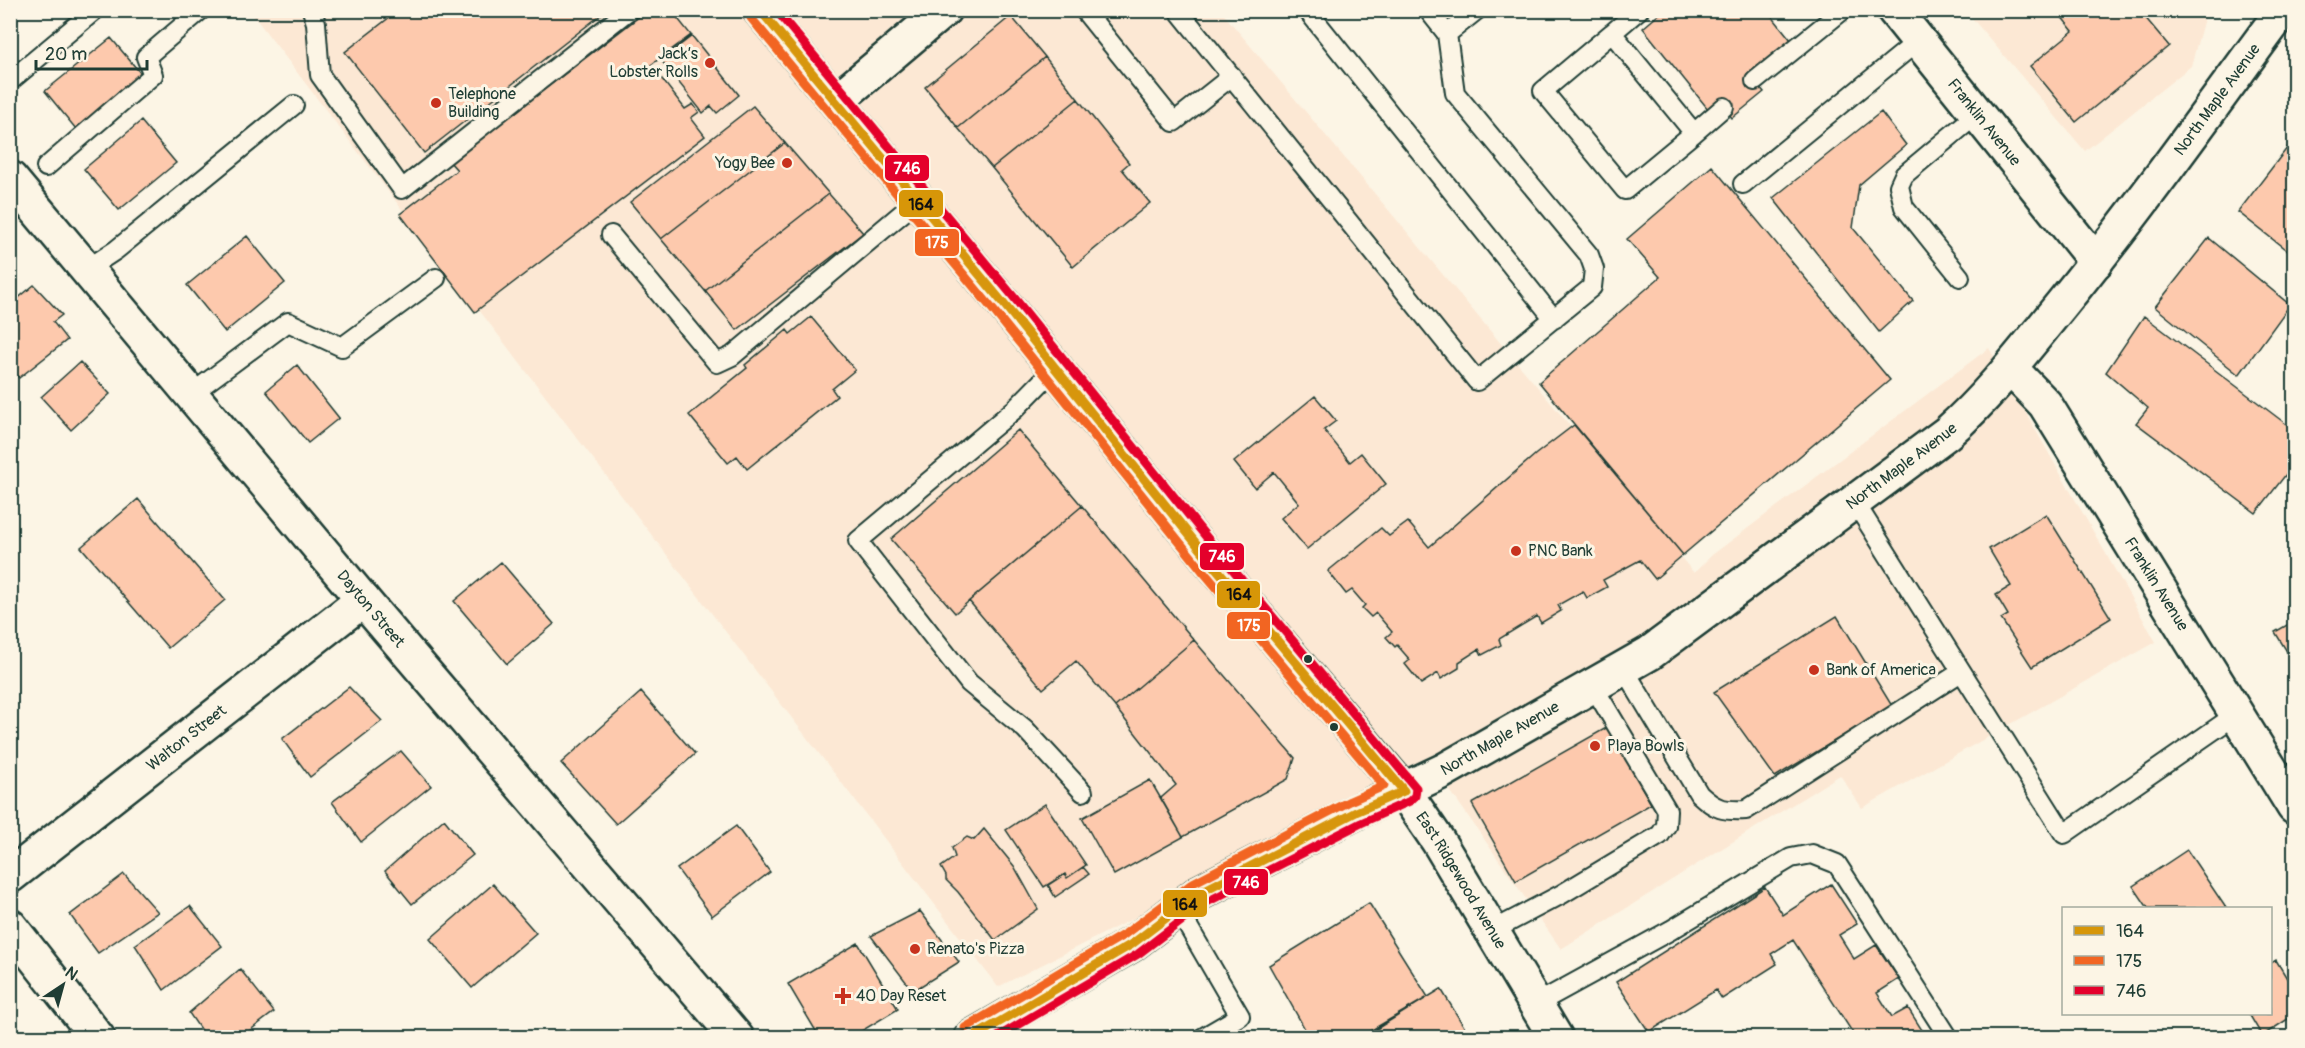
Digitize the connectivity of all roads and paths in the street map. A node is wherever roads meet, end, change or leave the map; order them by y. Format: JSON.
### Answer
{"nodes":[{"id":1,"x":95,"y":10,"type":"edge"},
{"id":2,"x":201,"y":10,"type":"edge"},
{"id":3,"x":312,"y":10,"type":"edge"},
{"id":4,"x":629,"y":10,"type":"edge"},
{"id":5,"x":760,"y":10,"type":"edge"},
{"id":6,"x":945,"y":10,"type":"edge"},
{"id":7,"x":1084,"y":10,"type":"edge"},
{"id":8,"x":1178,"y":10,"type":"edge"},
{"id":9,"x":1307,"y":10,"type":"edge"},
{"id":10,"x":1428,"y":10,"type":"edge"},
{"id":11,"x":1477,"y":10,"type":"edge"},
{"id":12,"x":1639,"y":10,"type":"edge"},
{"id":13,"x":1843,"y":10,"type":"edge"},
{"id":14,"x":1893,"y":10,"type":"edge"},
{"id":15,"x":2283,"y":10,"type":"edge"},
{"id":16,"x":1612,"y":33,"type":"junction"},
{"id":17,"x":1447,"y":34,"type":"junction"},
{"id":18,"x":1918,"y":41,"type":"junction"},
{"id":19,"x":1232,"y":76,"type":"junction"},
{"id":20,"x":10,"y":81,"type":"edge"},
{"id":21,"x":1755,"y":81,"type":"dead end"},
{"id":22,"x":836,"y":101,"type":"junction"},
{"id":23,"x":294,"y":105,"type":"dead end"},
{"id":24,"x":1724,"y":107,"type":"dead end"},
{"id":25,"x":1977,"y":114,"type":"junction"},
{"id":26,"x":1694,"y":133,"type":"junction"},
{"id":27,"x":46,"y":167,"type":"dead end"},
{"id":28,"x":10,"y":178,"type":"edge"},
{"id":29,"x":1743,"y":184,"type":"dead end"},
{"id":30,"x":918,"y":200,"type":"junction"},
{"id":31,"x":611,"y":235,"type":"dead end"},
{"id":32,"x":2096,"y":262,"type":"junction"},
{"id":33,"x":87,"y":269,"type":"junction"},
{"id":34,"x":1960,"y":277,"type":"dead end"},
{"id":35,"x":436,"y":278,"type":"dead end"},
{"id":36,"x":1554,"y":319,"type":"junction"},
{"id":37,"x":1055,"y":368,"type":"junction"},
{"id":38,"x":2010,"y":368,"type":"junction"},
{"id":39,"x":191,"y":394,"type":"junction"},
{"id":40,"x":1854,"y":501,"type":"junction"},
{"id":41,"x":363,"y":600,"type":"junction"},
{"id":42,"x":1624,"y":669,"type":"junction"},
{"id":43,"x":1961,"y":672,"type":"junction"},
{"id":44,"x":1593,"y":686,"type":"junction"},
{"id":45,"x":2237,"y":714,"type":"junction"},
{"id":46,"x":1404,"y":791,"type":"junction"},
{"id":47,"x":1083,"y":792,"type":"dead end"},
{"id":48,"x":2295,"y":807,"type":"edge"},
{"id":49,"x":10,"y":876,"type":"edge"},
{"id":50,"x":1178,"y":909,"type":"junction"},
{"id":51,"x":10,"y":926,"type":"edge"},
{"id":52,"x":1491,"y":932,"type":"junction"},
{"id":53,"x":1546,"y":1028,"type":"edge"},
{"id":54,"x":98,"y":1038,"type":"edge"},
{"id":55,"x":736,"y":1038,"type":"edge"},
{"id":56,"x":971,"y":1038,"type":"edge"},
{"id":57,"x":1202,"y":1038,"type":"edge"},
{"id":58,"x":1949,"y":1038,"type":"edge"}],
"edges":[{"from":1,"to":20,"type":"lane"},
{"from":2,"to":27,"type":"lane"},
{"from":3,"to":4,"type":"lane"},
{"from":5,"to":22,"type":"street","name":"East Ridgewood Avenue"},
{"from":6,"to":22,"type":"street"},
{"from":7,"to":19,"type":"lane"},
{"from":8,"to":19,"type":"lane"},
{"from":9,"to":36,"type":"lane"},
{"from":10,"to":17,"type":"lane"},
{"from":11,"to":17,"type":"lane"},
{"from":12,"to":16,"type":"lane"},
{"from":13,"to":21,"type":"lane"},
{"from":14,"to":18,"type":"street","name":"Franklin Avenue"},
{"from":15,"to":32,"type":"street","name":"North Maple Avenue"},
{"from":16,"to":26,"type":"lane"},
{"from":16,"to":26,"type":"lane"},
{"from":17,"to":36,"type":"lane"},
{"from":18,"to":25,"type":"street","name":"Franklin Avenue"},
{"from":18,"to":29,"type":"lane"},
{"from":19,"to":36,"type":"lane"},
{"from":22,"to":30,"type":"street","name":"East Ridgewood Avenue"},
{"from":23,"to":33,"type":"lane"},
{"from":24,"to":26,"type":"lane"},
{"from":25,"to":32,"type":"street","name":"Franklin Avenue"},
{"from":25,"to":34,"type":"lane"},
{"from":28,"to":33,"type":"street","name":"Dayton Street"},
{"from":30,"to":31,"type":"lane"},
{"from":30,"to":37,"type":"street","name":"East Ridgewood Avenue"},
{"from":32,"to":38,"type":"street","name":"North Maple Avenue"},
{"from":33,"to":39,"type":"street","name":"Dayton Street"},
{"from":35,"to":39,"type":"lane"},
{"from":37,"to":46,"type":"street","name":"East Ridgewood Avenue"},
{"from":37,"to":47,"type":"lane"},
{"from":38,"to":40,"type":"street","name":"North Maple Avenue"},
{"from":38,"to":45,"type":"street","name":"Franklin Avenue"},
{"from":39,"to":41,"type":"street","name":"Dayton Street"},
{"from":40,"to":42,"type":"street","name":"North Maple Avenue"},
{"from":40,"to":43,"type":"lane"},
{"from":41,"to":49,"type":"street","name":"Walton Street"},
{"from":41,"to":55,"type":"street","name":"Dayton Street"},
{"from":42,"to":43,"type":"lane"},
{"from":42,"to":44,"type":"street","name":"North Maple Avenue"},
{"from":43,"to":45,"type":"lane"},
{"from":44,"to":46,"type":"street","name":"North Maple Avenue"},
{"from":44,"to":52,"type":"lane"},
{"from":45,"to":48,"type":"street","name":"Franklin Avenue"},
{"from":46,"to":50,"type":"street","name":"North Maple Avenue"},
{"from":46,"to":52,"type":"street","name":"East Ridgewood Avenue"},
{"from":50,"to":56,"type":"street","name":"North Maple Avenue"},
{"from":50,"to":57,"type":"lane"},
{"from":51,"to":54,"type":"street"},
{"from":52,"to":53,"type":"street","name":"East Ridgewood Avenue"},
{"from":53,"to":58,"type":"lane"}]}
